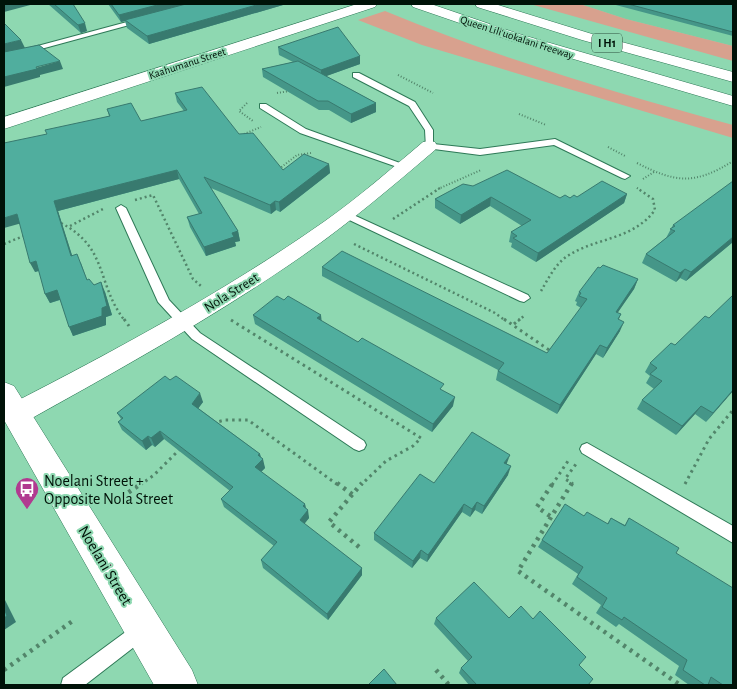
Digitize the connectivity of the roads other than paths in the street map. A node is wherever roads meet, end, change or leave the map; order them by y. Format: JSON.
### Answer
{"nodes":[{"id":1,"x":370,"y":4,"type":"edge"},
{"id":2,"x":418,"y":4,"type":"edge"},
{"id":3,"x":482,"y":4,"type":"edge"},
{"id":4,"x":147,"y":19,"type":"edge"},
{"id":5,"x":514,"y":37,"type":"junction"},
{"id":6,"x":4,"y":57,"type":"edge"},
{"id":7,"x":356,"y":75,"type":"dead end"},
{"id":8,"x":733,"y":77,"type":"edge"},
{"id":9,"x":733,"y":101,"type":"edge"},
{"id":10,"x":263,"y":106,"type":"dead end"},
{"id":11,"x":733,"y":116,"type":"edge"},
{"id":12,"x":4,"y":122,"type":"edge"},
{"id":13,"x":429,"y":146,"type":"junction"},
{"id":14,"x":406,"y":167,"type":"junction"},
{"id":15,"x":625,"y":176,"type":"dead end"},
{"id":16,"x":120,"y":206,"type":"road end"},
{"id":17,"x":346,"y":215,"type":"junction"},
{"id":18,"x":524,"y":298,"type":"dead end"},
{"id":19,"x":183,"y":322,"type":"junction"},
{"id":20,"x":8,"y":410,"type":"edge"},
{"id":21,"x":358,"y":446,"type":"dead end"},
{"id":22,"x":586,"y":449,"type":"dead end"},
{"id":23,"x":733,"y":534,"type":"edge"},
{"id":24,"x":144,"y":629,"type":"junction"},
{"id":25,"x":70,"y":685,"type":"edge"},
{"id":26,"x":177,"y":685,"type":"edge"}],
"edges":[{"from":1,"to":12,"type":"main road","name":"Kaahumanu Street"},
{"from":2,"to":5,"type":"main road","name":"Queen Liliʻuokalani Freeway","number":"I H1"},
{"from":3,"to":8,"type":"main road","name":"Queen Liliʻuokalani Freeway","number":"I H1"},
{"from":4,"to":6,"type":"lane"},
{"from":5,"to":9,"type":"main road","name":"Queen Liliʻuokalani Freeway","number":"I H1"},
{"from":5,"to":11,"type":"main road"},
{"from":7,"to":13,"type":"lane"},
{"from":10,"to":14,"type":"lane"},
{"from":13,"to":14,"type":"street","name":"Nola Street"},
{"from":13,"to":15,"type":"lane"},
{"from":14,"to":17,"type":"street","name":"Nola Street"},
{"from":16,"to":19,"type":"lane"},
{"from":17,"to":18,"type":"lane"},
{"from":17,"to":19,"type":"street","name":"Nola Street"},
{"from":19,"to":20,"type":"street","name":"Nola Street"},
{"from":19,"to":21,"type":"lane"},
{"from":20,"to":24,"type":"main road","name":"Noelani Street"},
{"from":22,"to":23,"type":"lane"},
{"from":24,"to":25,"type":"lane"},
{"from":24,"to":26,"type":"main road","name":"Noelani Street"}]}
